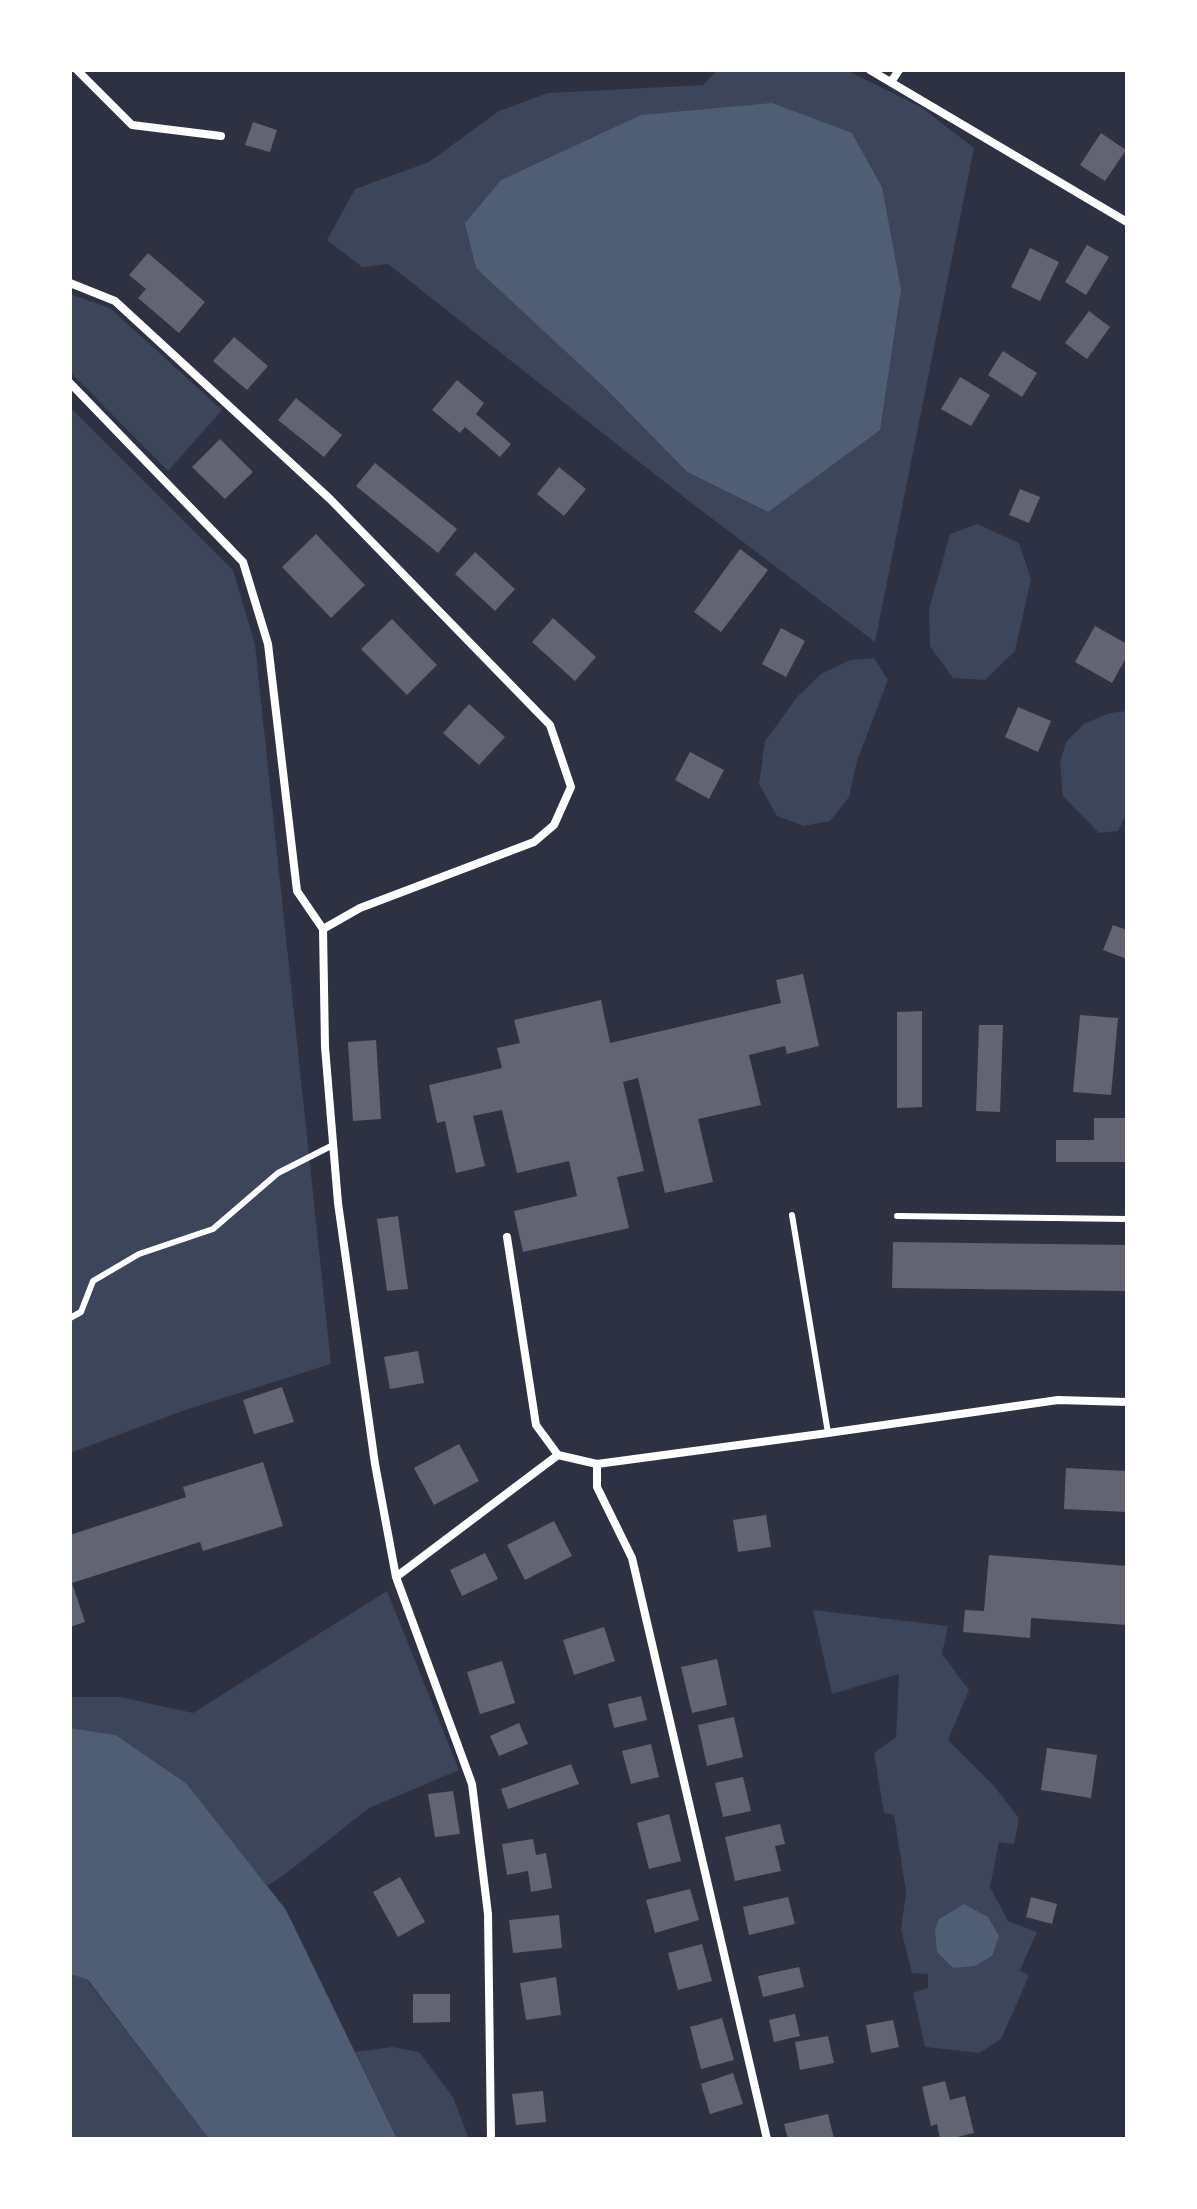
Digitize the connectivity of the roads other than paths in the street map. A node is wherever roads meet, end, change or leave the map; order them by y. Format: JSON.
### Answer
{"nodes":[{"id":1,"x":77,"y":70,"type":"edge"},
{"id":2,"x":870,"y":70,"type":"edge"},
{"id":3,"x":899,"y":70,"type":"edge"},
{"id":4,"x":891,"y":82,"type":"junction"},
{"id":5,"x":221,"y":136,"type":"dead end"},
{"id":6,"x":1127,"y":222,"type":"edge"},
{"id":7,"x":70,"y":283,"type":"edge"},
{"id":8,"x":70,"y":383,"type":"edge"},
{"id":9,"x":323,"y":929,"type":"junction"},
{"id":10,"x":333,"y":1145,"type":"junction"},
{"id":11,"x":792,"y":1215,"type":"dead end"},
{"id":12,"x":897,"y":1216,"type":"dead end"},
{"id":13,"x":1127,"y":1219,"type":"edge"},
{"id":14,"x":507,"y":1237,"type":"dead end"},
{"id":15,"x":70,"y":1318,"type":"edge"},
{"id":16,"x":1127,"y":1402,"type":"edge"},
{"id":17,"x":828,"y":1433,"type":"junction"},
{"id":18,"x":558,"y":1455,"type":"junction"},
{"id":19,"x":597,"y":1464,"type":"junction"},
{"id":20,"x":396,"y":1577,"type":"junction"},
{"id":21,"x":491,"y":2139,"type":"edge"},
{"id":22,"x":767,"y":2139,"type":"edge"}],
"edges":[{"from":1,"to":5,"type":"street"},
{"from":2,"to":4,"type":"street"},
{"from":3,"to":4,"type":"street"},
{"from":4,"to":6,"type":"street"},
{"from":7,"to":9,"type":"street"},
{"from":8,"to":9,"type":"street"},
{"from":9,"to":10,"type":"street"},
{"from":10,"to":15,"type":"lane"},
{"from":10,"to":20,"type":"street"},
{"from":11,"to":17,"type":"lane"},
{"from":12,"to":13,"type":"lane"},
{"from":14,"to":18,"type":"street"},
{"from":16,"to":17,"type":"street"},
{"from":17,"to":19,"type":"street"},
{"from":18,"to":19,"type":"street"},
{"from":18,"to":20,"type":"street"},
{"from":19,"to":22,"type":"street"},
{"from":20,"to":21,"type":"street"}]}
